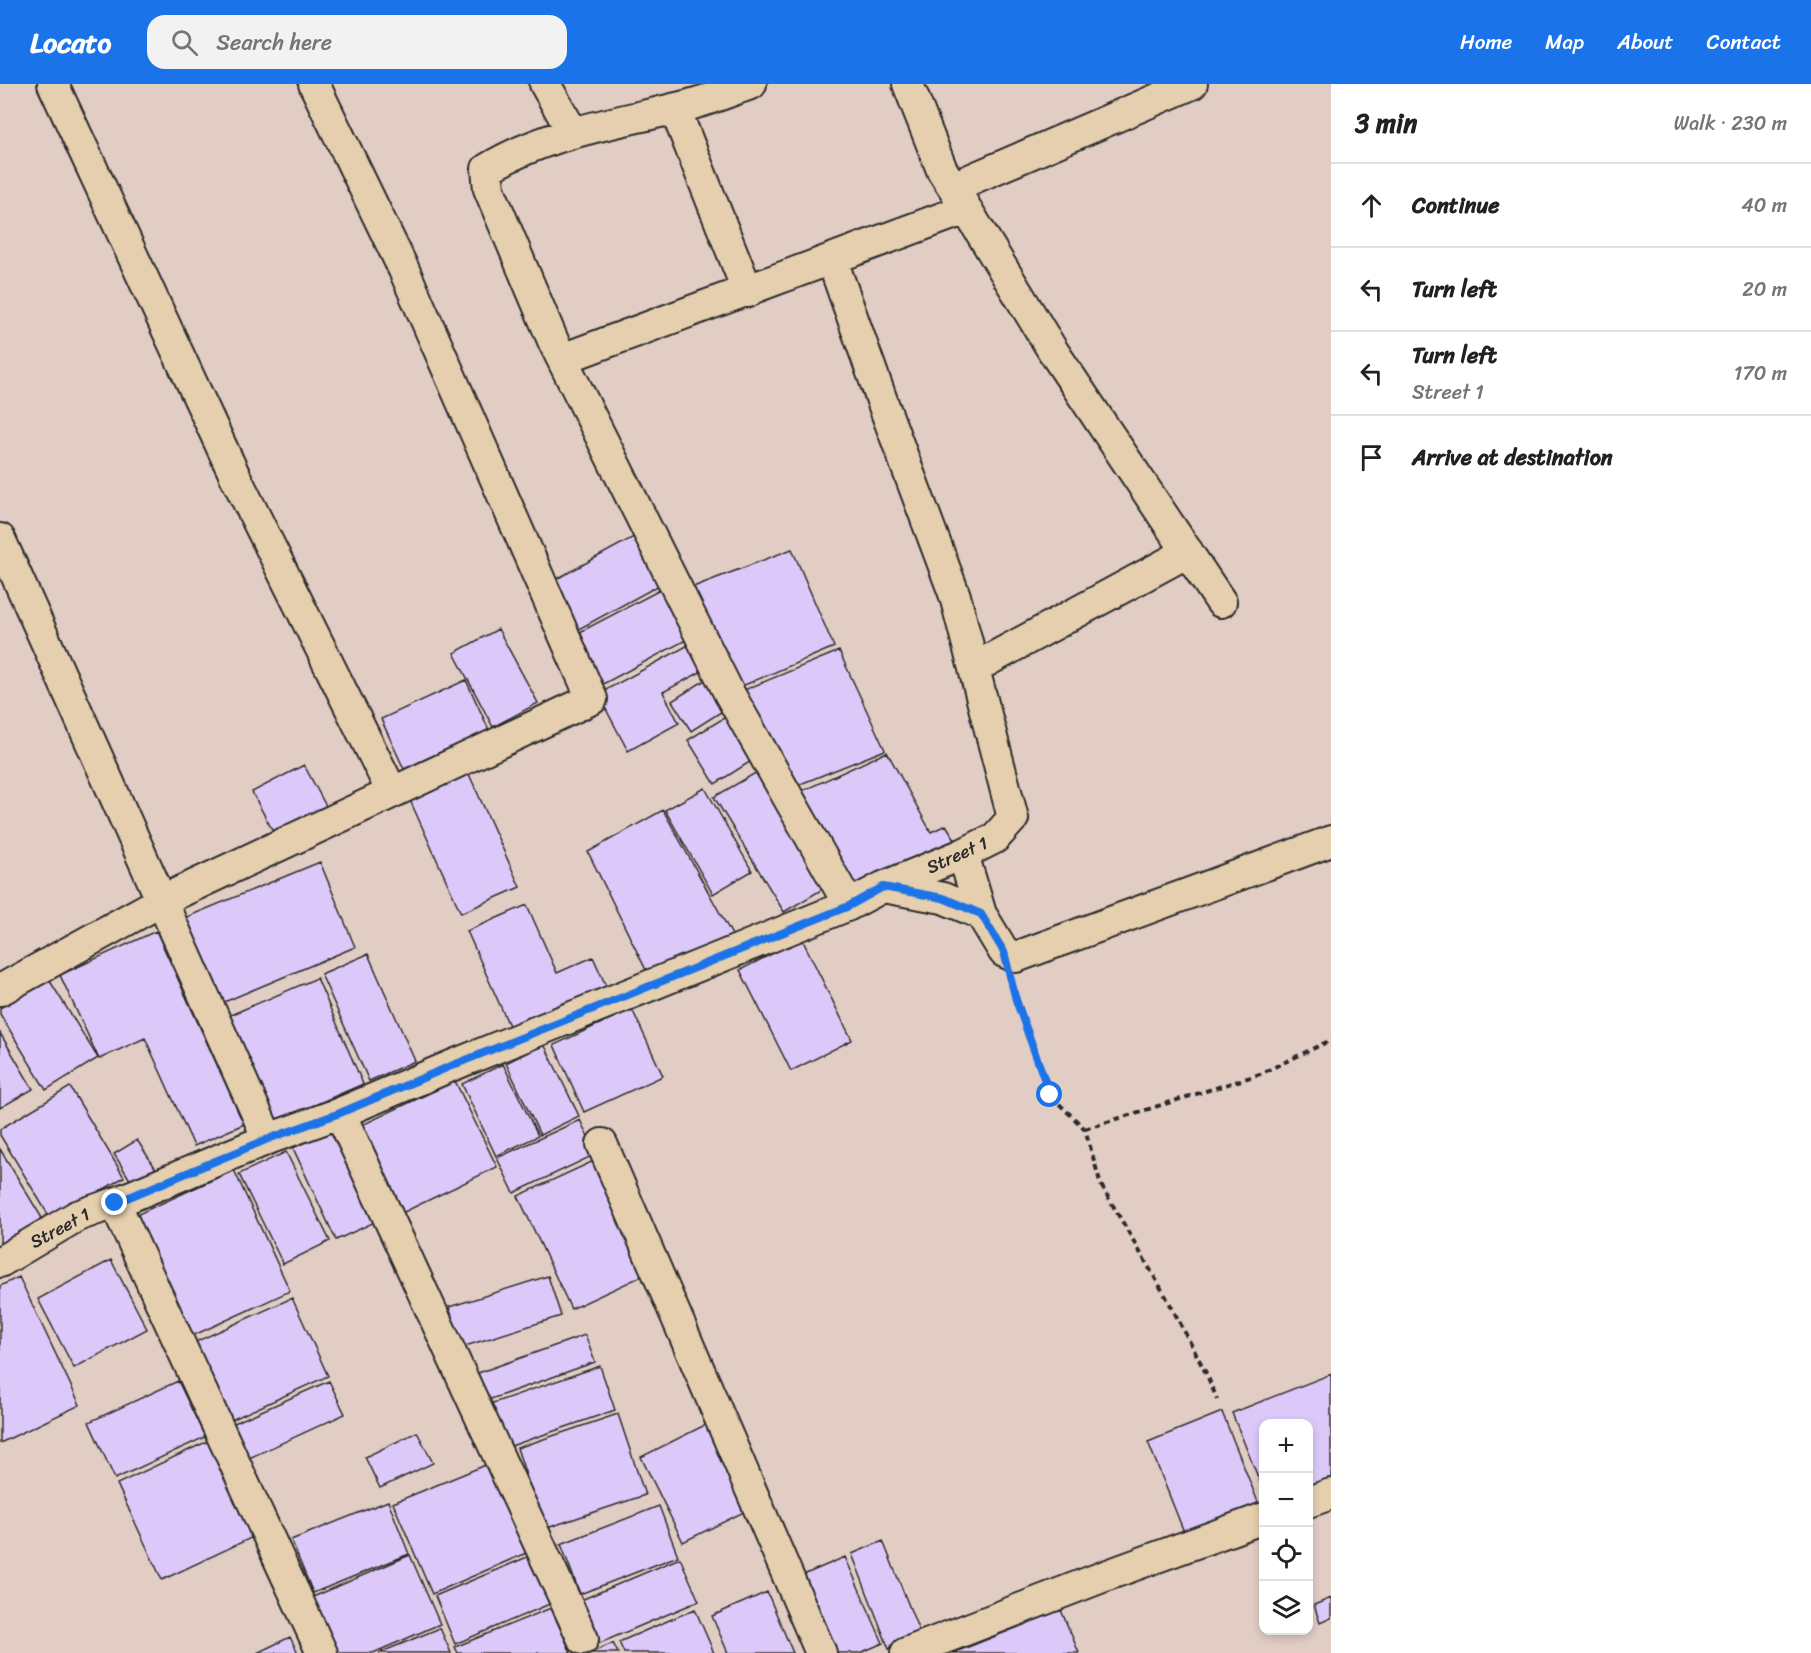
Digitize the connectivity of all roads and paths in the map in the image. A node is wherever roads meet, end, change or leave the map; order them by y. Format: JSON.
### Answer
{"nodes":[{"id":1,"x":53,"y":84,"type":"edge"},
{"id":2,"x":314,"y":84,"type":"edge"},
{"id":3,"x":545,"y":84,"type":"edge"},
{"id":4,"x":750,"y":84,"type":"edge"},
{"id":5,"x":908,"y":84,"type":"edge"},
{"id":6,"x":1192,"y":84,"type":"edge"},
{"id":7,"x":675,"y":109,"type":"junction"},
{"id":8,"x":573,"y":133,"type":"junction"},
{"id":9,"x":959,"y":198,"type":"junction"},
{"id":10,"x":832,"y":260,"type":"junction"},
{"id":11,"x":748,"y":292,"type":"junction"},
{"id":12,"x":562,"y":359,"type":"junction"},
{"id":13,"x":0,"y":539,"type":"edge"},
{"id":14,"x":1188,"y":552,"type":"junction"},
{"id":15,"x":1221,"y":602,"type":"dead end"},
{"id":16,"x":974,"y":668,"type":"junction"},
{"id":17,"x":392,"y":792,"type":"junction"},
{"id":18,"x":1331,"y":841,"type":"edge"},
{"id":19,"x":963,"y":854,"type":"junction"},
{"id":20,"x":883,"y":887,"type":"junction"},
{"id":21,"x":163,"y":900,"type":"junction"},
{"id":22,"x":849,"y":906,"type":"junction"},
{"id":23,"x":981,"y":914,"type":"junction"},
{"id":24,"x":1004,"y":952,"type":"junction"},
{"id":25,"x":0,"y":990,"type":"edge"},
{"id":26,"x":1331,"y":1040,"type":"edge"},
{"id":27,"x":340,"y":1113,"type":"junction"},
{"id":28,"x":1085,"y":1129,"type":"junction"},
{"id":29,"x":268,"y":1139,"type":"junction"},
{"id":30,"x":602,"y":1144,"type":"dead end"},
{"id":31,"x":115,"y":1203,"type":"junction"},
{"id":32,"x":0,"y":1262,"type":"edge"},
{"id":33,"x":1217,"y":1399,"type":"dead end"},
{"id":34,"x":1331,"y":1494,"type":"edge"},
{"id":35,"x":1313,"y":1500,"type":"edge"},
{"id":36,"x":1259,"y":1519,"type":"edge"},
{"id":37,"x":583,"y":1639,"type":"dead end"},
{"id":38,"x":322,"y":1653,"type":"edge"},
{"id":39,"x":821,"y":1653,"type":"edge"},
{"id":40,"x":906,"y":1653,"type":"edge"}],
"edges":[{"from":1,"to":17,"type":"street"},
{"from":2,"to":17,"type":"street"},
{"from":3,"to":8,"type":"street"},
{"from":4,"to":7,"type":"street"},
{"from":5,"to":9,"type":"street"},
{"from":6,"to":9,"type":"street"},
{"from":7,"to":8,"type":"street"},
{"from":7,"to":11,"type":"street"},
{"from":8,"to":12,"type":"street"},
{"from":9,"to":10,"type":"street"},
{"from":9,"to":14,"type":"street"},
{"from":10,"to":11,"type":"street"},
{"from":10,"to":16,"type":"street"},
{"from":11,"to":12,"type":"street"},
{"from":12,"to":22,"type":"street"},
{"from":13,"to":21,"type":"street"},
{"from":14,"to":15,"type":"street"},
{"from":14,"to":16,"type":"street"},
{"from":16,"to":19,"type":"street","name":"Street 1"},
{"from":17,"to":21,"type":"street"},
{"from":18,"to":24,"type":"street"},
{"from":19,"to":20,"type":"street","name":"Street 1"},
{"from":19,"to":23,"type":"street"},
{"from":20,"to":22,"type":"street","name":"Street 1"},
{"from":20,"to":23,"type":"street"},
{"from":21,"to":25,"type":"street"},
{"from":21,"to":29,"type":"street"},
{"from":22,"to":27,"type":"street","name":"Street 1"},
{"from":23,"to":24,"type":"street"},
{"from":24,"to":28,"type":"path"},
{"from":26,"to":28,"type":"path"},
{"from":27,"to":29,"type":"street","name":"Street 1"},
{"from":27,"to":37,"type":"street"},
{"from":28,"to":33,"type":"path"},
{"from":29,"to":31,"type":"street","name":"Street 1"},
{"from":30,"to":39,"type":"street"},
{"from":31,"to":32,"type":"street","name":"Street 1"},
{"from":31,"to":38,"type":"street"},
{"from":34,"to":35,"type":"street"},
{"from":36,"to":40,"type":"street"}]}
